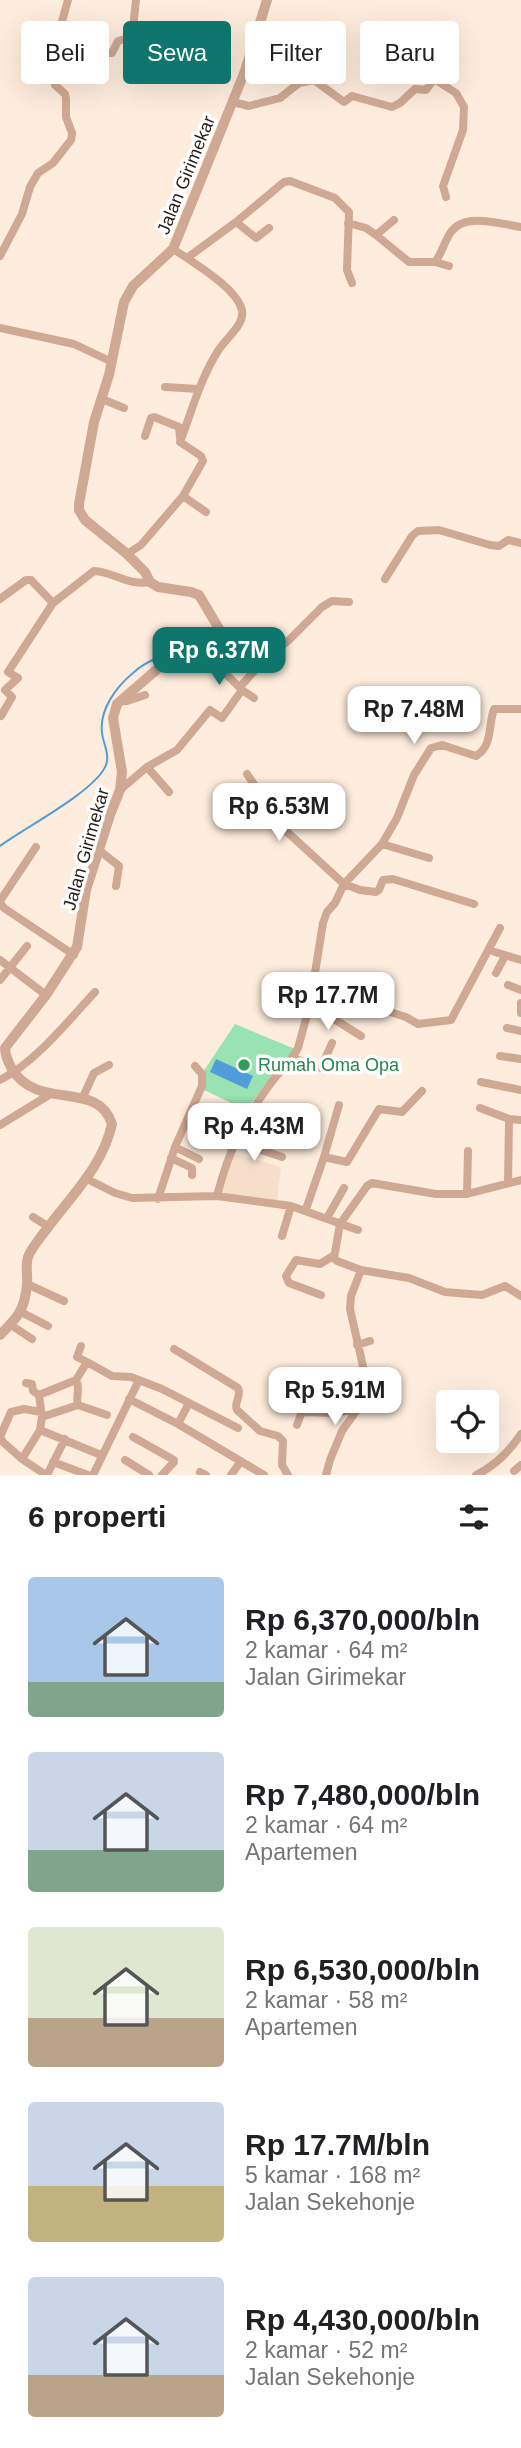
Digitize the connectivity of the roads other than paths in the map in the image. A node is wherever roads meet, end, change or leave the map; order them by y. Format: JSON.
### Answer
{"nodes":[{"id":1,"x":68,"y":0,"type":"edge"},
{"id":2,"x":136,"y":0,"type":"edge"},
{"id":3,"x":267,"y":0,"type":"edge"},
{"id":4,"x":62,"y":21,"type":"edge"},
{"id":5,"x":109,"y":53,"type":"edge"},
{"id":6,"x":56,"y":84,"type":"edge"},
{"id":7,"x":233,"y":102,"type":"junction"},
{"id":8,"x":446,"y":197,"type":"dead end"},
{"id":9,"x":394,"y":220,"type":"dead end"},
{"id":10,"x":236,"y":222,"type":"junction"},
{"id":11,"x":348,"y":223,"type":"junction"},
{"id":12,"x":521,"y":227,"type":"edge"},
{"id":13,"x":269,"y":228,"type":"dead end"},
{"id":14,"x":376,"y":235,"type":"junction"},
{"id":15,"x":173,"y":249,"type":"junction"},
{"id":16,"x":0,"y":256,"type":"edge"},
{"id":17,"x":187,"y":258,"type":"junction"},
{"id":18,"x":435,"y":262,"type":"junction"},
{"id":19,"x":449,"y":267,"type":"dead end"},
{"id":20,"x":352,"y":283,"type":"dead end"},
{"id":21,"x":0,"y":328,"type":"edge"},
{"id":22,"x":112,"y":362,"type":"junction"},
{"id":23,"x":165,"y":387,"type":"dead end"},
{"id":24,"x":198,"y":389,"type":"junction"},
{"id":25,"x":102,"y":399,"type":"junction"},
{"id":26,"x":124,"y":408,"type":"dead end"},
{"id":27,"x":145,"y":436,"type":"dead end"},
{"id":28,"x":180,"y":442,"type":"junction"},
{"id":29,"x":183,"y":496,"type":"junction"},
{"id":30,"x":206,"y":512,"type":"dead end"},
{"id":31,"x":521,"y":543,"type":"edge"},
{"id":32,"x":127,"y":554,"type":"junction"},
{"id":33,"x":384,"y":579,"type":"dead end"},
{"id":34,"x":150,"y":582,"type":"junction"},
{"id":35,"x":0,"y":599,"type":"edge"},
{"id":36,"x":349,"y":602,"type":"dead end"},
{"id":37,"x":53,"y":603,"type":"junction"},
{"id":38,"x":221,"y":632,"type":"junction"},
{"id":39,"x":203,"y":651,"type":"junction"},
{"id":40,"x":263,"y":661,"type":"junction"},
{"id":41,"x":241,"y":689,"type":"junction"},
{"id":42,"x":145,"y":695,"type":"dead end"},
{"id":43,"x":254,"y":698,"type":"dead end"},
{"id":44,"x":120,"y":701,"type":"junction"},
{"id":45,"x":521,"y":709,"type":"edge"},
{"id":46,"x":1,"y":716,"type":"edge"},
{"id":47,"x":148,"y":767,"type":"junction"},
{"id":48,"x":247,"y":774,"type":"dead end"},
{"id":49,"x":120,"y":790,"type":"junction"},
{"id":50,"x":169,"y":792,"type":"dead end"},
{"id":51,"x":92,"y":817,"type":"dead end"},
{"id":52,"x":107,"y":825,"type":"junction"},
{"id":53,"x":382,"y":845,"type":"junction"},
{"id":54,"x":36,"y":846,"type":"dead end"},
{"id":55,"x":100,"y":851,"type":"junction"},
{"id":56,"x":429,"y":858,"type":"dead end"},
{"id":57,"x":74,"y":883,"type":"dead end"},
{"id":58,"x":345,"y":883,"type":"junction"},
{"id":59,"x":116,"y":886,"type":"dead end"},
{"id":60,"x":86,"y":890,"type":"junction"},
{"id":61,"x":0,"y":902,"type":"edge"},
{"id":62,"x":474,"y":904,"type":"dead end"},
{"id":63,"x":500,"y":928,"type":"dead end"},
{"id":64,"x":27,"y":946,"type":"dead end"},
{"id":65,"x":495,"y":952,"type":"dead end"},
{"id":66,"x":74,"y":955,"type":"junction"},
{"id":67,"x":505,"y":956,"type":"junction"},
{"id":68,"x":0,"y":960,"type":"edge"},
{"id":69,"x":521,"y":960,"type":"edge"},
{"id":70,"x":11,"y":967,"type":"junction"},
{"id":71,"x":496,"y":973,"type":"dead end"},
{"id":72,"x":0,"y":980,"type":"edge"},
{"id":73,"x":508,"y":985,"type":"dead end"},
{"id":74,"x":313,"y":988,"type":"junction"},
{"id":75,"x":521,"y":990,"type":"edge"},
{"id":76,"x":95,"y":992,"type":"dead end"},
{"id":77,"x":47,"y":995,"type":"junction"},
{"id":78,"x":521,"y":1003,"type":"edge"},
{"id":79,"x":310,"y":1004,"type":"junction"},
{"id":80,"x":521,"y":1013,"type":"edge"},
{"id":81,"x":507,"y":1028,"type":"dead end"},
{"id":82,"x":521,"y":1031,"type":"edge"},
{"id":83,"x":361,"y":1036,"type":"dead end"},
{"id":84,"x":332,"y":1044,"type":"dead end"},
{"id":85,"x":2,"y":1049,"type":"edge"},
{"id":86,"x":500,"y":1055,"type":"dead end"},
{"id":87,"x":293,"y":1058,"type":"junction"},
{"id":88,"x":521,"y":1059,"type":"edge"},
{"id":89,"x":109,"y":1065,"type":"dead end"},
{"id":90,"x":195,"y":1066,"type":"dead end"},
{"id":91,"x":14,"y":1073,"type":"junction"},
{"id":92,"x":0,"y":1080,"type":"edge"},
{"id":93,"x":481,"y":1082,"type":"dead end"},
{"id":94,"x":521,"y":1090,"type":"edge"},
{"id":95,"x":422,"y":1091,"type":"dead end"},
{"id":96,"x":49,"y":1095,"type":"junction"},
{"id":97,"x":83,"y":1097,"type":"junction"},
{"id":98,"x":339,"y":1105,"type":"dead end"},
{"id":99,"x":480,"y":1108,"type":"dead end"},
{"id":100,"x":249,"y":1116,"type":"junction"},
{"id":101,"x":509,"y":1119,"type":"junction"},
{"id":102,"x":521,"y":1121,"type":"edge"},
{"id":103,"x":0,"y":1125,"type":"edge"},
{"id":104,"x":309,"y":1139,"type":"dead end"},
{"id":105,"x":235,"y":1141,"type":"junction"},
{"id":106,"x":175,"y":1147,"type":"junction"},
{"id":107,"x":468,"y":1151,"type":"dead end"},
{"id":108,"x":282,"y":1157,"type":"dead end"},
{"id":109,"x":324,"y":1157,"type":"junction"},
{"id":110,"x":171,"y":1158,"type":"junction"},
{"id":111,"x":199,"y":1159,"type":"dead end"},
{"id":112,"x":192,"y":1175,"type":"dead end"},
{"id":113,"x":87,"y":1179,"type":"junction"},
{"id":114,"x":521,"y":1180,"type":"edge"},
{"id":115,"x":508,"y":1183,"type":"junction"},
{"id":116,"x":344,"y":1188,"type":"dead end"},
{"id":117,"x":467,"y":1194,"type":"junction"},
{"id":118,"x":217,"y":1196,"type":"junction"},
{"id":119,"x":158,"y":1199,"type":"junction"},
{"id":120,"x":291,"y":1206,"type":"junction"},
{"id":121,"x":306,"y":1209,"type":"junction"},
{"id":122,"x":33,"y":1217,"type":"dead end"},
{"id":123,"x":327,"y":1219,"type":"junction"},
{"id":124,"x":340,"y":1224,"type":"junction"},
{"id":125,"x":48,"y":1227,"type":"junction"},
{"id":126,"x":358,"y":1230,"type":"dead end"},
{"id":127,"x":282,"y":1236,"type":"dead end"},
{"id":128,"x":333,"y":1256,"type":"junction"},
{"id":129,"x":360,"y":1270,"type":"junction"},
{"id":130,"x":27,"y":1284,"type":"junction"},
{"id":131,"x":321,"y":1295,"type":"dead end"},
{"id":132,"x":521,"y":1296,"type":"edge"},
{"id":133,"x":64,"y":1301,"type":"dead end"},
{"id":134,"x":21,"y":1312,"type":"junction"},
{"id":135,"x":12,"y":1325,"type":"junction"},
{"id":136,"x":48,"y":1326,"type":"dead end"},
{"id":137,"x":0,"y":1335,"type":"edge"},
{"id":138,"x":33,"y":1339,"type":"dead end"},
{"id":139,"x":370,"y":1341,"type":"dead end"},
{"id":140,"x":357,"y":1345,"type":"junction"},
{"id":141,"x":81,"y":1346,"type":"dead end"},
{"id":142,"x":174,"y":1349,"type":"dead end"},
{"id":143,"x":87,"y":1362,"type":"junction"},
{"id":144,"x":343,"y":1373,"type":"dead end"},
{"id":145,"x":362,"y":1374,"type":"junction"},
{"id":146,"x":76,"y":1380,"type":"junction"},
{"id":147,"x":139,"y":1380,"type":"junction"},
{"id":148,"x":26,"y":1383,"type":"dead end"},
{"id":149,"x":38,"y":1395,"type":"junction"},
{"id":150,"x":129,"y":1399,"type":"junction"},
{"id":151,"x":189,"y":1403,"type":"junction"},
{"id":152,"x":78,"y":1405,"type":"junction"},
{"id":153,"x":360,"y":1408,"type":"junction"},
{"id":154,"x":42,"y":1415,"type":"junction"},
{"id":155,"x":107,"y":1415,"type":"dead end"},
{"id":156,"x":178,"y":1424,"type":"junction"},
{"id":157,"x":297,"y":1425,"type":"dead end"},
{"id":158,"x":238,"y":1428,"type":"dead end"},
{"id":159,"x":40,"y":1430,"type":"junction"},
{"id":160,"x":521,"y":1434,"type":"edge"},
{"id":161,"x":134,"y":1437,"type":"dead end"},
{"id":162,"x":65,"y":1439,"type":"junction"},
{"id":163,"x":102,"y":1455,"type":"junction"},
{"id":164,"x":22,"y":1459,"type":"junction"},
{"id":165,"x":125,"y":1460,"type":"dead end"},
{"id":166,"x":241,"y":1461,"type":"junction"},
{"id":167,"x":54,"y":1462,"type":"junction"},
{"id":168,"x":47,"y":1475,"type":"edge"},
{"id":169,"x":91,"y":1475,"type":"edge"},
{"id":170,"x":149,"y":1475,"type":"edge"},
{"id":171,"x":163,"y":1475,"type":"edge"},
{"id":172,"x":231,"y":1475,"type":"edge"},
{"id":173,"x":264,"y":1475,"type":"edge"},
{"id":174,"x":288,"y":1475,"type":"edge"},
{"id":175,"x":326,"y":1475,"type":"edge"},
{"id":176,"x":476,"y":1475,"type":"edge"}],
"edges":[{"from":1,"to":4,"type":"street"},
{"from":2,"to":5,"type":"street"},
{"from":3,"to":7,"type":"street","name":"Jalan Girimekar"},
{"from":6,"to":16,"type":"street"},
{"from":7,"to":8,"type":"street"},
{"from":7,"to":15,"type":"street","name":"Jalan Girimekar"},
{"from":9,"to":14,"type":"street"},
{"from":10,"to":11,"type":"street"},
{"from":10,"to":13,"type":"street"},
{"from":10,"to":17,"type":"street"},
{"from":11,"to":14,"type":"street"},
{"from":11,"to":20,"type":"street"},
{"from":12,"to":18,"type":"street"},
{"from":14,"to":18,"type":"street"},
{"from":15,"to":17,"type":"street"},
{"from":15,"to":22,"type":"street","name":"Jalan Girimekar"},
{"from":17,"to":24,"type":"street"},
{"from":18,"to":19,"type":"street"},
{"from":21,"to":22,"type":"street"},
{"from":22,"to":25,"type":"street","name":"Jalan Girimekar"},
{"from":23,"to":24,"type":"street"},
{"from":24,"to":28,"type":"street"},
{"from":25,"to":26,"type":"street"},
{"from":25,"to":32,"type":"street","name":"Jalan Girimekar"},
{"from":27,"to":28,"type":"street"},
{"from":28,"to":29,"type":"street"},
{"from":29,"to":30,"type":"street"},
{"from":29,"to":32,"type":"street"},
{"from":31,"to":33,"type":"street"},
{"from":32,"to":34,"type":"street","name":"Jalan Girimekar"},
{"from":34,"to":37,"type":"street"},
{"from":34,"to":38,"type":"street"},
{"from":35,"to":37,"type":"street"},
{"from":36,"to":40,"type":"street"},
{"from":37,"to":46,"type":"street"},
{"from":38,"to":39,"type":"street"},
{"from":38,"to":40,"type":"street"},
{"from":39,"to":41,"type":"street"},
{"from":39,"to":44,"type":"street"},
{"from":40,"to":41,"type":"street"},
{"from":41,"to":43,"type":"street"},
{"from":41,"to":47,"type":"street"},
{"from":42,"to":44,"type":"street"},
{"from":44,"to":49,"type":"street","name":"Jalan Girimekar"},
{"from":45,"to":53,"type":"street"},
{"from":47,"to":49,"type":"street"},
{"from":47,"to":50,"type":"street"},
{"from":48,"to":58,"type":"street"},
{"from":49,"to":52,"type":"street","name":"Jalan Girimekar"},
{"from":51,"to":52,"type":"street"},
{"from":52,"to":55,"type":"street","name":"Jalan Girimekar"},
{"from":53,"to":56,"type":"street"},
{"from":53,"to":58,"type":"street"},
{"from":54,"to":61,"type":"street"},
{"from":55,"to":59,"type":"street"},
{"from":55,"to":60,"type":"street","name":"Jalan Girimekar"},
{"from":57,"to":60,"type":"street"},
{"from":58,"to":62,"type":"street"},
{"from":58,"to":74,"type":"street"},
{"from":60,"to":66,"type":"street","name":"Jalan Girimekar"},
{"from":61,"to":66,"type":"street"},
{"from":63,"to":74,"type":"street"},
{"from":64,"to":70,"type":"street"},
{"from":65,"to":67,"type":"street"},
{"from":66,"to":77,"type":"street","name":"Jalan Girimekar"},
{"from":67,"to":69,"type":"street"},
{"from":67,"to":71,"type":"street"},
{"from":68,"to":70,"type":"street"},
{"from":70,"to":72,"type":"street"},
{"from":70,"to":77,"type":"street"},
{"from":73,"to":75,"type":"street"},
{"from":74,"to":79,"type":"street"},
{"from":76,"to":91,"type":"street"},
{"from":77,"to":85,"type":"street","name":"Jalan Girimekar"},
{"from":78,"to":80,"type":"street"},
{"from":79,"to":83,"type":"street"},
{"from":79,"to":87,"type":"street"},
{"from":81,"to":82,"type":"street"},
{"from":84,"to":87,"type":"street"},
{"from":85,"to":91,"type":"street","name":"Jalan Girimekar"},
{"from":86,"to":88,"type":"street"},
{"from":87,"to":100,"type":"street"},
{"from":89,"to":97,"type":"street"},
{"from":90,"to":106,"type":"street"},
{"from":91,"to":92,"type":"street"},
{"from":91,"to":96,"type":"street"},
{"from":93,"to":94,"type":"street"},
{"from":95,"to":109,"type":"street"},
{"from":96,"to":97,"type":"street"},
{"from":96,"to":103,"type":"street"},
{"from":97,"to":113,"type":"street"},
{"from":98,"to":109,"type":"street"},
{"from":99,"to":101,"type":"street"},
{"from":100,"to":104,"type":"street"},
{"from":100,"to":105,"type":"street"},
{"from":101,"to":102,"type":"street"},
{"from":101,"to":115,"type":"street"},
{"from":105,"to":108,"type":"street"},
{"from":105,"to":118,"type":"street"},
{"from":106,"to":110,"type":"street"},
{"from":106,"to":111,"type":"street"},
{"from":107,"to":117,"type":"street"},
{"from":109,"to":121,"type":"street"},
{"from":110,"to":112,"type":"street"},
{"from":110,"to":119,"type":"street"},
{"from":113,"to":119,"type":"street"},
{"from":113,"to":125,"type":"street"},
{"from":114,"to":115,"type":"street"},
{"from":115,"to":117,"type":"street"},
{"from":116,"to":123,"type":"street"},
{"from":117,"to":124,"type":"street"},
{"from":118,"to":119,"type":"street"},
{"from":118,"to":120,"type":"street"},
{"from":120,"to":121,"type":"street"},
{"from":120,"to":127,"type":"street"},
{"from":121,"to":123,"type":"street"},
{"from":122,"to":125,"type":"street"},
{"from":123,"to":124,"type":"street"},
{"from":124,"to":126,"type":"street"},
{"from":124,"to":128,"type":"street"},
{"from":125,"to":130,"type":"street"},
{"from":128,"to":129,"type":"street"},
{"from":128,"to":131,"type":"street"},
{"from":129,"to":132,"type":"street"},
{"from":129,"to":140,"type":"street"},
{"from":130,"to":133,"type":"street"},
{"from":130,"to":134,"type":"street"},
{"from":134,"to":135,"type":"street"},
{"from":134,"to":136,"type":"street"},
{"from":135,"to":137,"type":"street"},
{"from":135,"to":138,"type":"street"},
{"from":139,"to":140,"type":"street"},
{"from":140,"to":145,"type":"street"},
{"from":141,"to":143,"type":"street"},
{"from":142,"to":174,"type":"street"},
{"from":143,"to":146,"type":"street"},
{"from":143,"to":147,"type":"street"},
{"from":144,"to":145,"type":"street"},
{"from":145,"to":153,"type":"street"},
{"from":146,"to":149,"type":"street"},
{"from":146,"to":152,"type":"street"},
{"from":147,"to":150,"type":"street"},
{"from":147,"to":151,"type":"street"},
{"from":148,"to":149,"type":"street"},
{"from":149,"to":154,"type":"street"},
{"from":150,"to":156,"type":"street"},
{"from":150,"to":163,"type":"street"},
{"from":151,"to":156,"type":"street"},
{"from":151,"to":158,"type":"street"},
{"from":152,"to":154,"type":"street"},
{"from":152,"to":155,"type":"street"},
{"from":153,"to":157,"type":"street"},
{"from":153,"to":175,"type":"street"},
{"from":154,"to":159,"type":"street"},
{"from":154,"to":164,"type":"street"},
{"from":156,"to":166,"type":"street"},
{"from":159,"to":162,"type":"street"},
{"from":159,"to":164,"type":"street"},
{"from":160,"to":176,"type":"street"},
{"from":161,"to":171,"type":"street"},
{"from":162,"to":163,"type":"street"},
{"from":162,"to":167,"type":"street"},
{"from":163,"to":169,"type":"street"},
{"from":164,"to":168,"type":"street"},
{"from":165,"to":170,"type":"street"},
{"from":166,"to":172,"type":"street"},
{"from":166,"to":173,"type":"street"},
{"from":167,"to":168,"type":"street"},
{"from":167,"to":169,"type":"street"}]}
